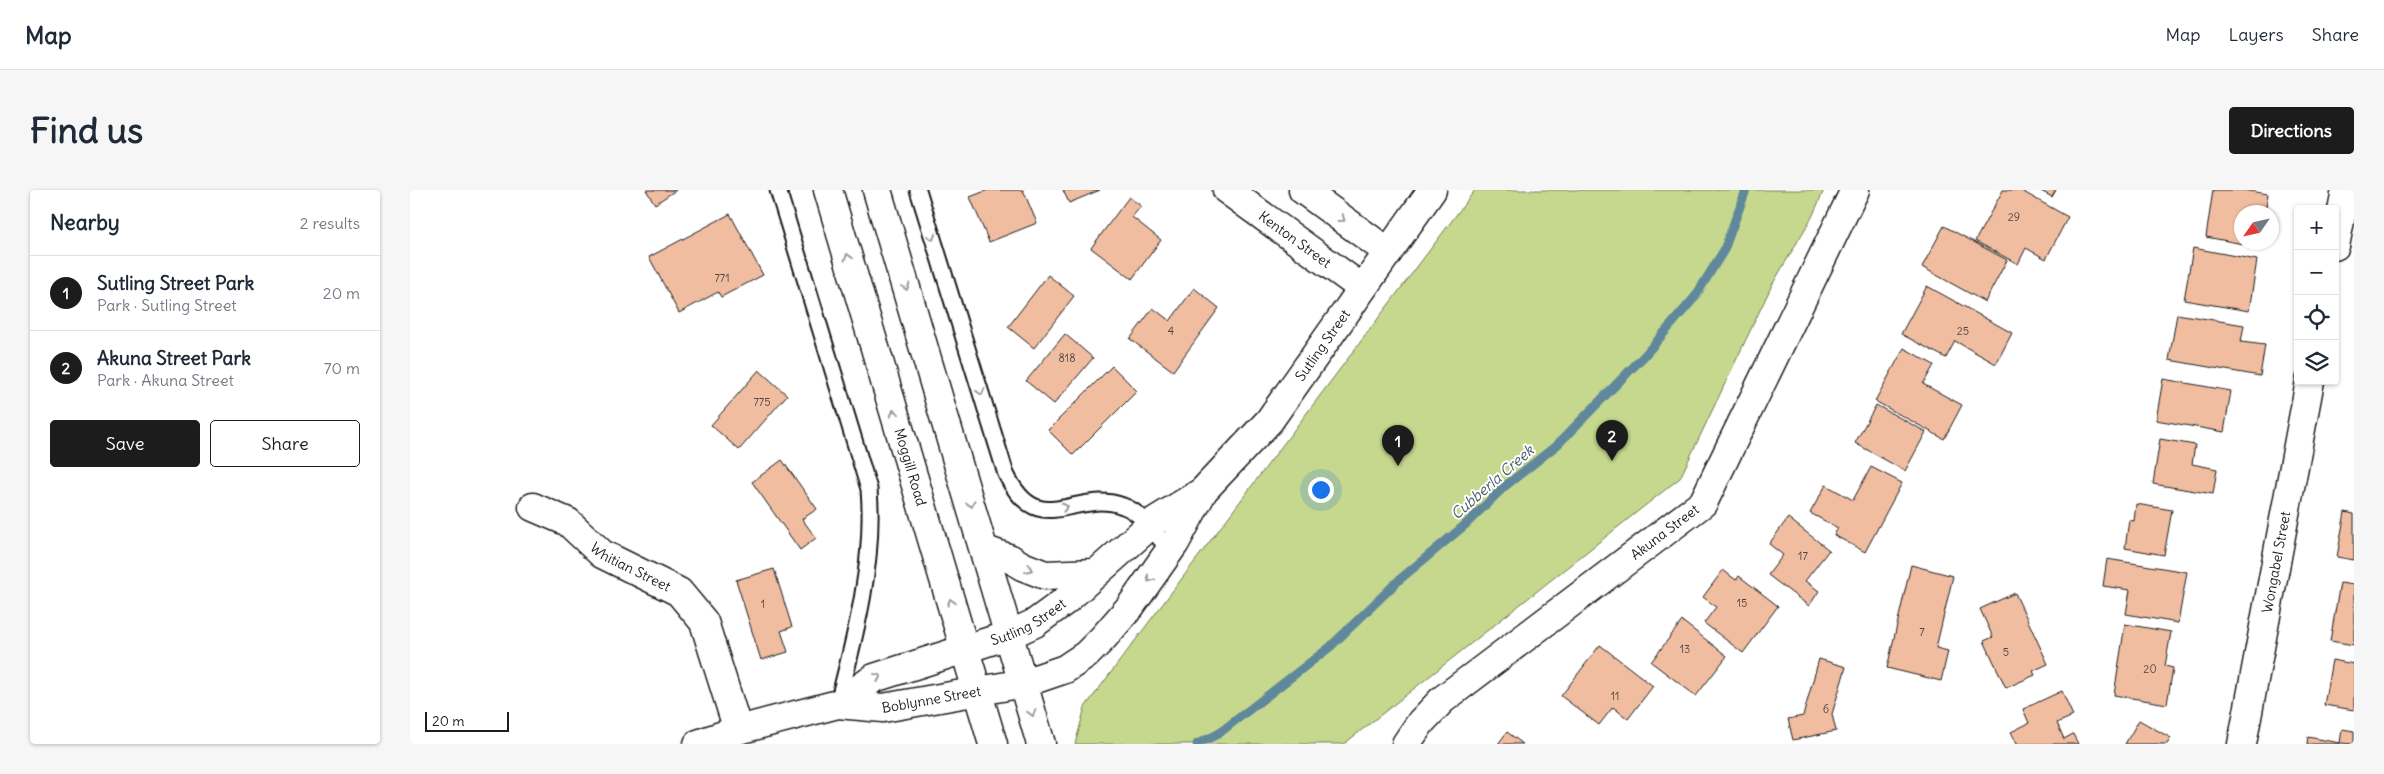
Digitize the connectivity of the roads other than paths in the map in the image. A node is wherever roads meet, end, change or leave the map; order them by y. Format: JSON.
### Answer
{"nodes":[{"id":1,"x":778,"y":190,"type":"edge"},
{"id":2,"x":828,"y":190,"type":"edge"},
{"id":3,"x":877,"y":190,"type":"edge"},
{"id":4,"x":918,"y":190,"type":"edge"},
{"id":5,"x":1227,"y":190,"type":"edge"},
{"id":6,"x":1303,"y":190,"type":"edge"},
{"id":7,"x":1432,"y":190,"type":"edge"},
{"id":8,"x":1855,"y":190,"type":"edge"},
{"id":9,"x":2346,"y":190,"type":"edge"},
{"id":10,"x":2339,"y":226,"type":"edge"},
{"id":11,"x":1388,"y":252,"type":"junction"},
{"id":12,"x":1362,"y":288,"type":"junction"},
{"id":13,"x":2309,"y":385,"type":"edge"},
{"id":14,"x":1202,"y":492,"type":"junction"},
{"id":15,"x":533,"y":507,"type":"dead end"},
{"id":16,"x":1148,"y":526,"type":"junction"},
{"id":17,"x":985,"y":550,"type":"junction"},
{"id":18,"x":1170,"y":551,"type":"junction"},
{"id":19,"x":1095,"y":573,"type":"junction"},
{"id":20,"x":1009,"y":635,"type":"junction"},
{"id":21,"x":964,"y":649,"type":"junction"},
{"id":22,"x":1024,"y":683,"type":"junction"},
{"id":23,"x":977,"y":692,"type":"junction"},
{"id":24,"x":838,"y":704,"type":"junction"},
{"id":25,"x":738,"y":730,"type":"junction"},
{"id":26,"x":698,"y":744,"type":"edge"},
{"id":27,"x":993,"y":744,"type":"edge"},
{"id":28,"x":1041,"y":744,"type":"edge"},
{"id":29,"x":1406,"y":744,"type":"edge"},
{"id":30,"x":2242,"y":744,"type":"edge"}],
"edges":[{"from":1,"to":24,"type":"lane"},
{"from":21,"to":2,"type":"main road","name":"Moggill Road","one_way":true},
{"from":3,"to":17,"type":"main road","one_way":true},
{"from":4,"to":16,"type":"lane","one_way":true},
{"from":5,"to":12,"type":"main road","name":"Kenton Street"},
{"from":6,"to":11,"type":"main road","one_way":true},
{"from":7,"to":11,"type":"main road","name":"Sutling Street"},
{"from":8,"to":29,"type":"main road","name":"Akuna Street"},
{"from":9,"to":10,"type":"main road"},
{"from":11,"to":12,"type":"main road","name":"Sutling Street"},
{"from":12,"to":14,"type":"main road","name":"Sutling Street"},
{"from":13,"to":30,"type":"main road","name":"Wongabel Street"},
{"from":14,"to":16,"type":"main road","name":"Sutling Street"},
{"from":14,"to":18,"type":"main road","name":"Sutling Street"},
{"from":15,"to":25,"type":"main road","name":"Whitian Street"},
{"from":16,"to":18,"type":"lane"},
{"from":16,"to":19,"type":"main road","name":"Sutling Street"},
{"from":17,"to":19,"type":"main road","one_way":true},
{"from":17,"to":20,"type":"main road"},
{"from":18,"to":22,"type":"main road","name":"Sutling Street","one_way":true},
{"from":19,"to":20,"type":"main road","name":"Sutling Street"},
{"from":20,"to":21,"type":"main road","name":"Sutling Street"},
{"from":20,"to":22,"type":"main road"},
{"from":21,"to":23,"type":"main road","name":"Moggill Road"},
{"from":24,"to":21,"type":"main road","name":"Boblynne Street","one_way":true},
{"from":22,"to":23,"type":"main road","name":"Boblynne Street"},
{"from":22,"to":28,"type":"main road","one_way":true},
{"from":23,"to":24,"type":"main road","name":"Boblynne Street"},
{"from":23,"to":27,"type":"main road","name":"Moggill Road"},
{"from":24,"to":25,"type":"main road","name":"Boblynne Street"},
{"from":25,"to":26,"type":"main road","name":"Boblynne Street"}]}
